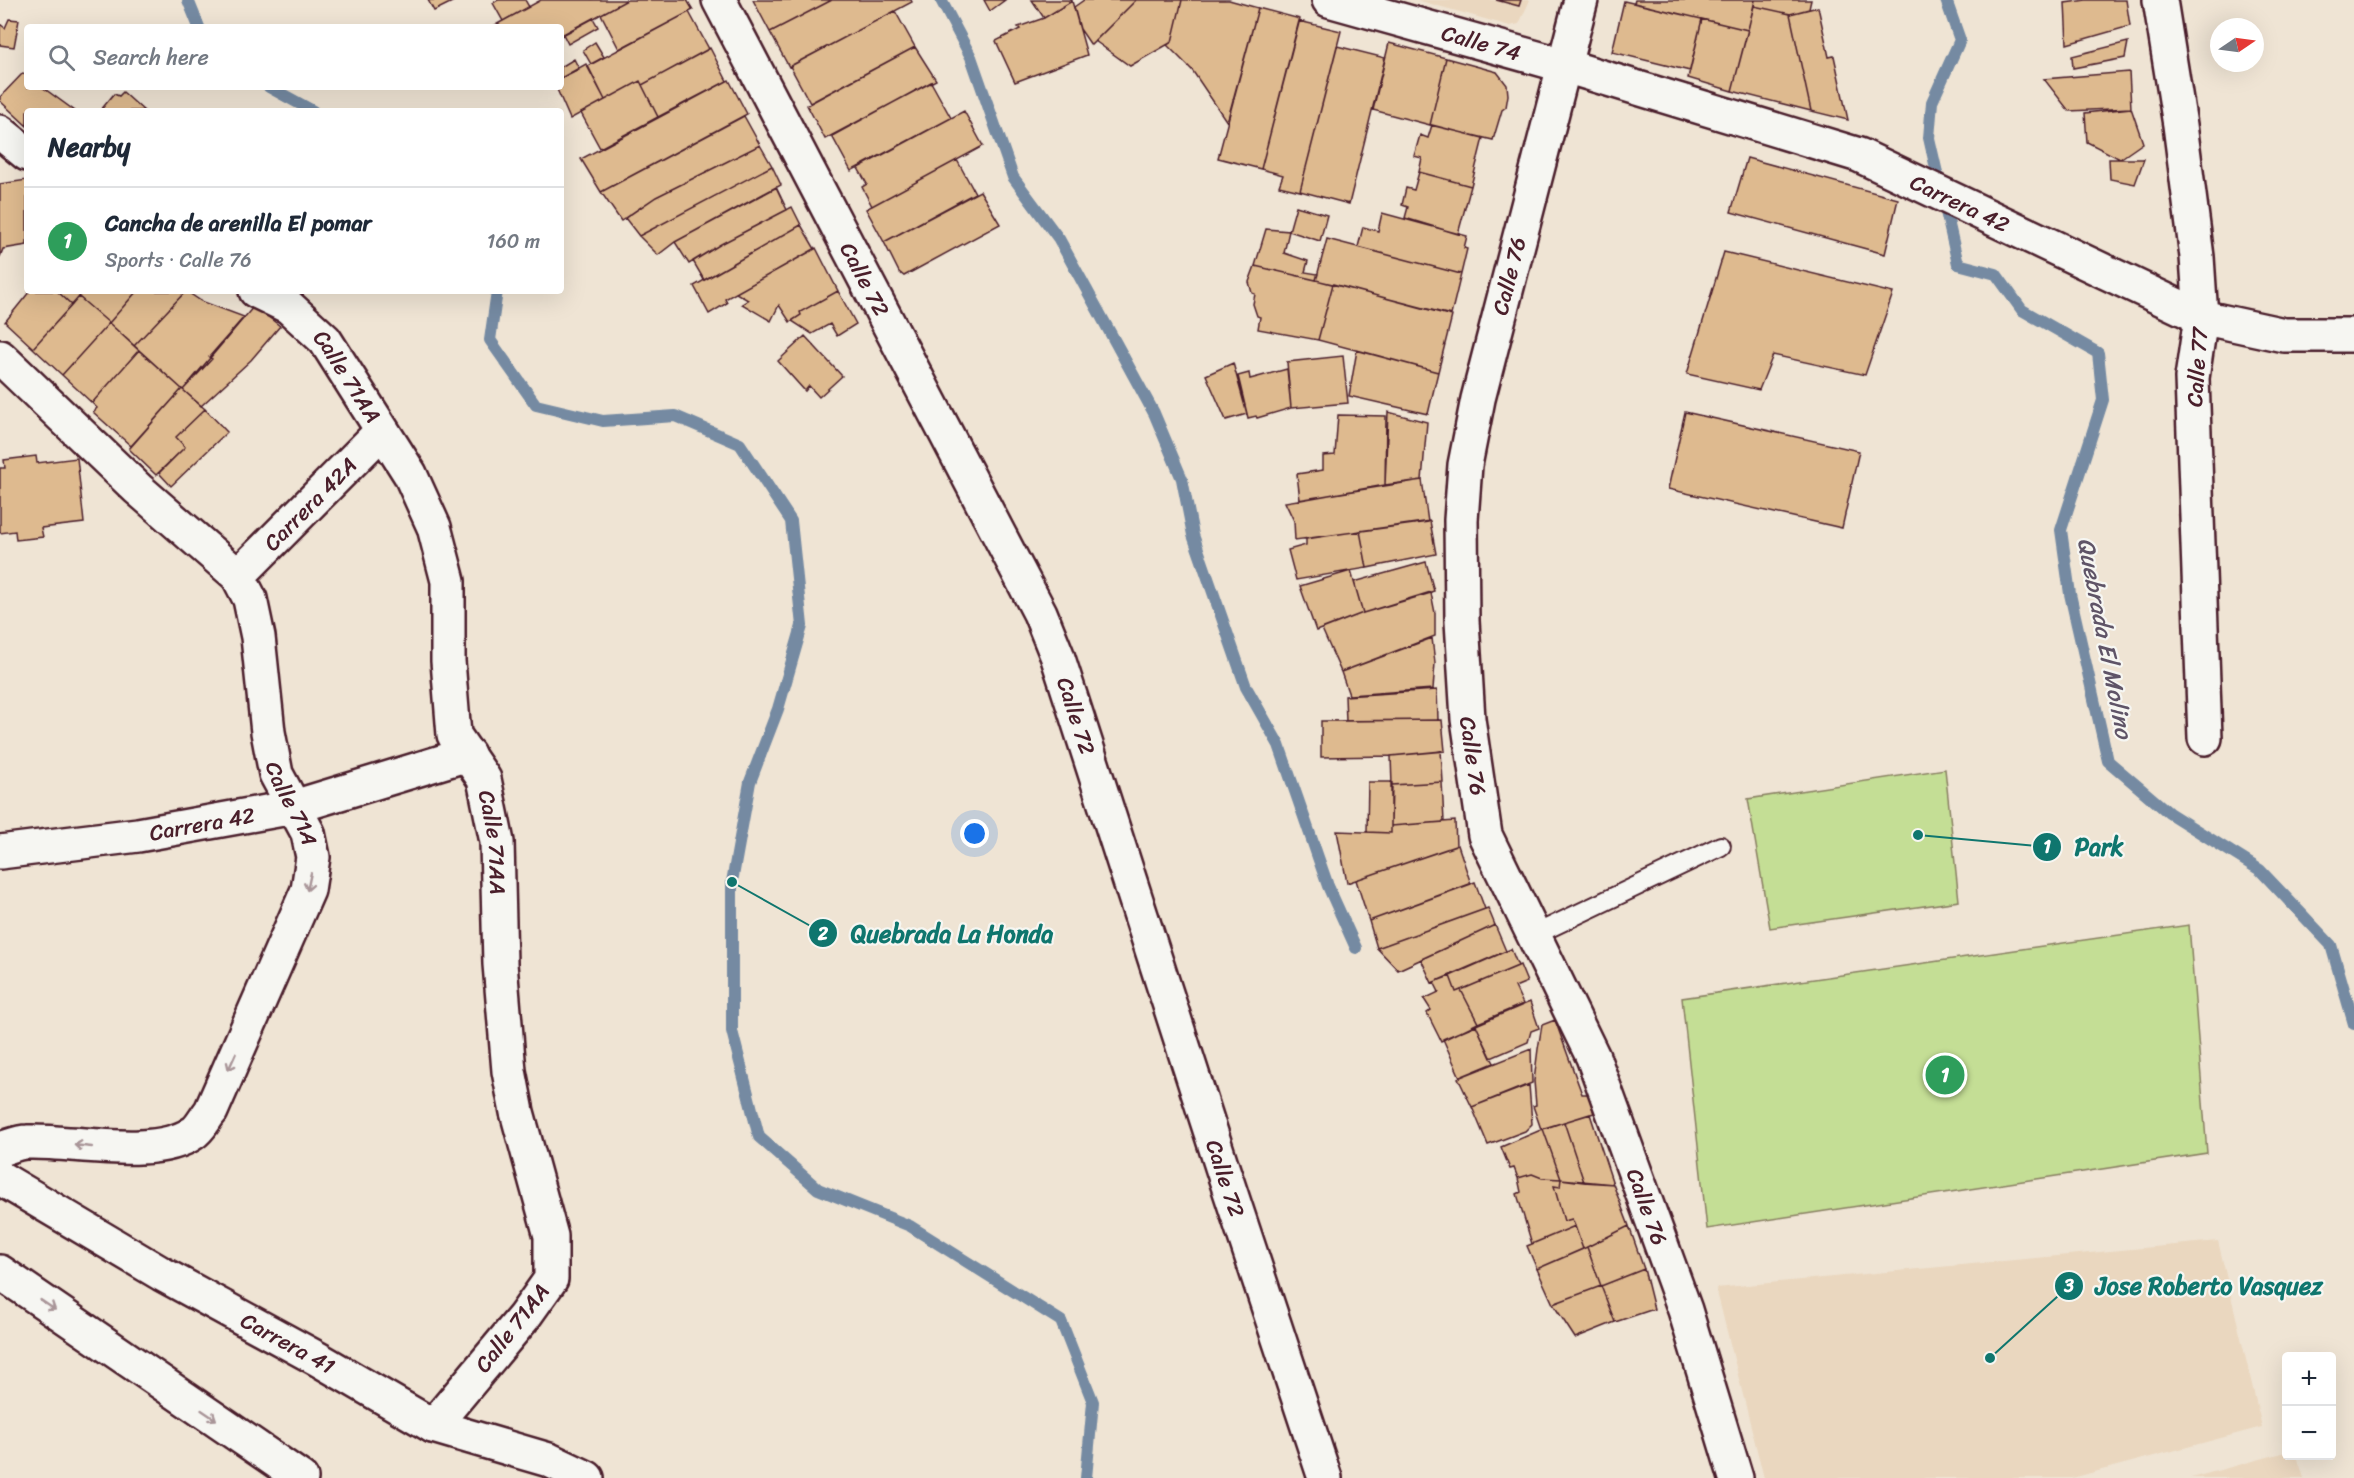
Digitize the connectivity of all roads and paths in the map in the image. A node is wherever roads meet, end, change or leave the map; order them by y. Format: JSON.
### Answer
{"nodes":[{"id":1,"x":719,"y":0,"type":"edge"},
{"id":2,"x":1329,"y":0,"type":"edge"},
{"id":3,"x":1581,"y":0,"type":"edge"},
{"id":4,"x":2160,"y":0,"type":"edge"},
{"id":5,"x":1562,"y":65,"type":"junction"},
{"id":6,"x":0,"y":132,"type":"edge"},
{"id":7,"x":24,"y":152,"type":"edge"},
{"id":8,"x":262,"y":294,"type":"edge"},
{"id":9,"x":2201,"y":316,"type":"junction"},
{"id":10,"x":2354,"y":335,"type":"edge"},
{"id":11,"x":0,"y":357,"type":"edge"},
{"id":12,"x":382,"y":431,"type":"junction"},
{"id":13,"x":238,"y":576,"type":"junction"},
{"id":14,"x":2205,"y":738,"type":"dead end"},
{"id":15,"x":468,"y":754,"type":"junction"},
{"id":16,"x":294,"y":807,"type":"junction"},
{"id":17,"x":1721,"y":846,"type":"dead end"},
{"id":18,"x":0,"y":852,"type":"edge"},
{"id":19,"x":1534,"y":935,"type":"junction"},
{"id":20,"x":0,"y":1149,"type":"edge"},
{"id":21,"x":0,"y":1178,"type":"edge"},
{"id":22,"x":0,"y":1272,"type":"edge"},
{"id":23,"x":433,"y":1426,"type":"junction"},
{"id":24,"x":301,"y":1478,"type":"edge"},
{"id":25,"x":587,"y":1478,"type":"edge"},
{"id":26,"x":1325,"y":1478,"type":"edge"},
{"id":27,"x":1736,"y":1478,"type":"edge"}],
"edges":[{"from":1,"to":26,"type":"street","name":"Calle 72"},
{"from":2,"to":5,"type":"street","name":"Calle 74"},
{"from":3,"to":5,"type":"street","name":"Calle 76"},
{"from":4,"to":9,"type":"street","name":"Calle 77"},
{"from":5,"to":9,"type":"street","name":"Carrera 42"},
{"from":5,"to":19,"type":"street","name":"Calle 76"},
{"from":6,"to":7,"type":"street"},
{"from":8,"to":12,"type":"street","name":"Calle 71AA"},
{"from":9,"to":10,"type":"street","name":"Carrera 42"},
{"from":9,"to":14,"type":"street","name":"Calle 77"},
{"from":11,"to":13,"type":"street","name":"Calle 71A"},
{"from":12,"to":13,"type":"street","name":"Carrera 42A"},
{"from":12,"to":15,"type":"street","name":"Calle 71AA"},
{"from":13,"to":16,"type":"street","name":"Calle 71A"},
{"from":15,"to":16,"type":"street","name":"Carrera 42"},
{"from":15,"to":23,"type":"street","name":"Calle 71AA"},
{"from":16,"to":18,"type":"street","name":"Carrera 42"},
{"from":16,"to":20,"type":"street","name":"Calle 71A","one_way":true},
{"from":17,"to":19,"type":"lane"},
{"from":19,"to":27,"type":"street","name":"Calle 76"},
{"from":21,"to":23,"type":"street","name":"Carrera 41"},
{"from":22,"to":24,"type":"street","one_way":true},
{"from":23,"to":25,"type":"street","name":"Carrera 41"}]}
